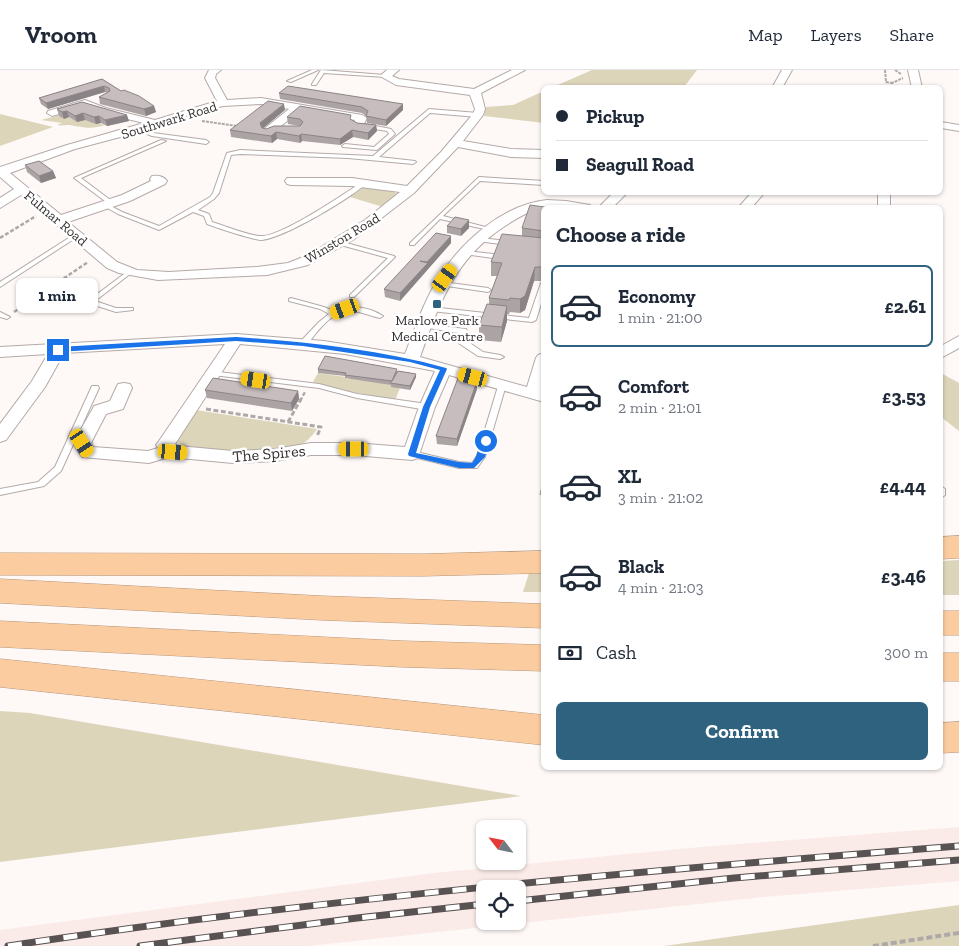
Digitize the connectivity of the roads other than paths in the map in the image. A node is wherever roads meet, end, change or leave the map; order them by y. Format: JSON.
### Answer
{"nodes":[{"id":1,"x":216,"y":70,"type":"edge"},
{"id":2,"x":316,"y":70,"type":"edge"},
{"id":3,"x":520,"y":70,"type":"edge"},
{"id":4,"x":787,"y":70,"type":"edge"},
{"id":5,"x":913,"y":70,"type":"edge"},
{"id":6,"x":389,"y":73,"type":"edge"},
{"id":7,"x":289,"y":81,"type":"dead end"},
{"id":8,"x":314,"y":84,"type":"dead end"},
{"id":9,"x":779,"y":85,"type":"edge"},
{"id":10,"x":917,"y":85,"type":"edge"},
{"id":11,"x":475,"y":92,"type":"junction"},
{"id":12,"x":105,"y":97,"type":"edge"},
{"id":13,"x":85,"y":103,"type":"junction"},
{"id":14,"x":224,"y":103,"type":"junction"},
{"id":15,"x":298,"y":107,"type":"junction"},
{"id":16,"x":52,"y":113,"type":"dead end"},
{"id":17,"x":478,"y":115,"type":"junction"},
{"id":18,"x":156,"y":124,"type":"junction"},
{"id":19,"x":358,"y":125,"type":"joint"},
{"id":20,"x":943,"y":126,"type":"edge"},
{"id":21,"x":288,"y":128,"type":"edge"},
{"id":22,"x":959,"y":128,"type":"edge"},
{"id":23,"x":139,"y":129,"type":"junction"},
{"id":24,"x":163,"y":141,"type":"dead end"},
{"id":25,"x":206,"y":142,"type":"dead end"},
{"id":26,"x":456,"y":143,"type":"junction"},
{"id":27,"x":345,"y":146,"type":"edge"},
{"id":28,"x":541,"y":154,"type":"edge"},
{"id":29,"x":375,"y":157,"type":"junction"},
{"id":30,"x":413,"y":162,"type":"dead end"},
{"id":31,"x":0,"y":171,"type":"edge"},
{"id":32,"x":156,"y":180,"type":"dead end"},
{"id":33,"x":291,"y":181,"type":"dead end"},
{"id":34,"x":364,"y":183,"type":"junction"},
{"id":35,"x":541,"y":184,"type":"edge"},
{"id":36,"x":22,"y":189,"type":"junction"},
{"id":37,"x":410,"y":190,"type":"junction"},
{"id":38,"x":619,"y":195,"type":"edge"},
{"id":39,"x":756,"y":195,"type":"edge"},
{"id":40,"x":0,"y":204,"type":"edge"},
{"id":41,"x":108,"y":204,"type":"junction"},
{"id":42,"x":541,"y":205,"type":"edge"},
{"id":43,"x":546,"y":205,"type":"edge"},
{"id":44,"x":562,"y":205,"type":"edge"},
{"id":45,"x":607,"y":205,"type":"edge"},
{"id":46,"x":747,"y":205,"type":"edge"},
{"id":47,"x":192,"y":210,"type":"junction"},
{"id":48,"x":439,"y":217,"type":"junction"},
{"id":49,"x":60,"y":220,"type":"junction"},
{"id":50,"x":491,"y":230,"type":"junction"},
{"id":51,"x":77,"y":235,"type":"junction"},
{"id":52,"x":479,"y":240,"type":"junction"},
{"id":53,"x":339,"y":243,"type":"junction"},
{"id":54,"x":412,"y":244,"type":"dead end"},
{"id":55,"x":516,"y":244,"type":"edge"},
{"id":56,"x":466,"y":253,"type":"junction"},
{"id":57,"x":493,"y":256,"type":"edge"},
{"id":58,"x":112,"y":265,"type":"joint"},
{"id":59,"x":128,"y":273,"type":"junction"},
{"id":60,"x":442,"y":284,"type":"junction"},
{"id":61,"x":0,"y":285,"type":"edge"},
{"id":62,"x":488,"y":290,"type":"dead end"},
{"id":63,"x":541,"y":292,"type":"edge"},
{"id":64,"x":352,"y":296,"type":"dead end"},
{"id":65,"x":291,"y":300,"type":"dead end"},
{"id":66,"x":131,"y":309,"type":"dead end"},
{"id":67,"x":431,"y":309,"type":"junction"},
{"id":68,"x":333,"y":313,"type":"junction"},
{"id":69,"x":380,"y":316,"type":"dead end"},
{"id":70,"x":424,"y":326,"type":"junction"},
{"id":71,"x":236,"y":339,"type":"junction"},
{"id":72,"x":959,"y":341,"type":"edge"},
{"id":73,"x":303,"y":344,"type":"junction"},
{"id":74,"x":58,"y":350,"type":"junction"},
{"id":75,"x":0,"y":352,"type":"edge"},
{"id":76,"x":943,"y":352,"type":"edge"},
{"id":77,"x":500,"y":357,"type":"dead end"},
{"id":78,"x":410,"y":360,"type":"junction"},
{"id":79,"x":444,"y":369,"type":"junction"},
{"id":80,"x":213,"y":373,"type":"junction"},
{"id":81,"x":541,"y":377,"type":"edge"},
{"id":82,"x":502,"y":385,"type":"junction"},
{"id":83,"x":95,"y":388,"type":"dead end"},
{"id":84,"x":124,"y":388,"type":"dead end"},
{"id":85,"x":538,"y":396,"type":"edge"},
{"id":86,"x":426,"y":407,"type":"junction"},
{"id":87,"x":0,"y":436,"type":"edge"},
{"id":88,"x":171,"y":450,"type":"junction"},
{"id":89,"x":412,"y":454,"type":"junction"},
{"id":90,"x":0,"y":492,"type":"edge"},
{"id":91,"x":959,"y":547,"type":"edge"},
{"id":92,"x":943,"y":548,"type":"edge"},
{"id":93,"x":541,"y":562,"type":"edge"},
{"id":94,"x":0,"y":564,"type":"edge"},
{"id":95,"x":0,"y":590,"type":"edge"},
{"id":96,"x":541,"y":616,"type":"edge"},
{"id":97,"x":943,"y":623,"type":"edge"},
{"id":98,"x":959,"y":623,"type":"edge"},
{"id":99,"x":0,"y":634,"type":"edge"},
{"id":100,"x":541,"y":658,"type":"edge"},
{"id":101,"x":943,"y":666,"type":"edge"},
{"id":102,"x":959,"y":666,"type":"edge"},
{"id":103,"x":0,"y":673,"type":"edge"},
{"id":104,"x":541,"y":730,"type":"edge"},
{"id":105,"x":959,"y":737,"type":"edge"},
{"id":106,"x":943,"y":738,"type":"edge"}],
"edges":[{"from":1,"to":14,"type":"street"},
{"from":2,"to":7,"type":"lane"},
{"from":3,"to":11,"type":"street"},
{"from":4,"to":9,"type":"street"},
{"from":5,"to":10,"type":"street"},
{"from":6,"to":8,"type":"lane"},
{"from":6,"to":11,"type":"street"},
{"from":11,"to":17,"type":"street"},
{"from":12,"to":13,"type":"street"},
{"from":13,"to":16,"type":"street"},
{"from":13,"to":18,"type":"street"},
{"from":14,"to":15,"type":"street","name":"Southwark Road"},
{"from":14,"to":18,"type":"street","name":"Southwark Road"},
{"from":15,"to":19,"type":"street","name":"Southwark Road"},
{"from":15,"to":21,"type":"street"},
{"from":17,"to":26,"type":"street","name":"Winston Road"},
{"from":17,"to":29,"type":"lane"},
{"from":18,"to":23,"type":"street","name":"Southwark Road"},
{"from":19,"to":27,"type":"lane"},
{"from":20,"to":22,"type":"street"},
{"from":23,"to":25,"type":"lane"},
{"from":23,"to":31,"type":"street","name":"Southwark Road"},
{"from":24,"to":41,"type":"lane"},
{"from":26,"to":28,"type":"street"},
{"from":26,"to":37,"type":"street","name":"Winston Road"},
{"from":29,"to":30,"type":"lane"},
{"from":29,"to":47,"type":"lane"},
{"from":31,"to":36,"type":"street","name":"Fulmar Road"},
{"from":32,"to":41,"type":"street"},
{"from":33,"to":34,"type":"street"},
{"from":34,"to":37,"type":"street"},
{"from":34,"to":47,"type":"lane"},
{"from":35,"to":48,"type":"lane"},
{"from":36,"to":40,"type":"street"},
{"from":36,"to":49,"type":"street","name":"Fulmar Road"},
{"from":37,"to":53,"type":"street","name":"Winston Road"},
{"from":38,"to":45,"type":"street"},
{"from":39,"to":46,"type":"street"},
{"from":41,"to":47,"type":"lane"},
{"from":41,"to":49,"type":"street"},
{"from":42,"to":50,"type":"street"},
{"from":43,"to":44,"type":"street"},
{"from":48,"to":50,"type":"lane"},
{"from":48,"to":54,"type":"lane"},
{"from":49,"to":51,"type":"street","name":"Fulmar Road"},
{"from":50,"to":52,"type":"street"},
{"from":51,"to":58,"type":"street","name":"Fulmar Road"},
{"from":51,"to":61,"type":"lane"},
{"from":52,"to":55,"type":"lane"},
{"from":52,"to":56,"type":"street"},
{"from":53,"to":59,"type":"street","name":"Winston Road"},
{"from":53,"to":64,"type":"lane"},
{"from":56,"to":57,"type":"lane"},
{"from":56,"to":60,"type":"street"},
{"from":58,"to":59,"type":"street","name":"Winston Road"},
{"from":59,"to":66,"type":"lane"},
{"from":60,"to":62,"type":"lane"},
{"from":60,"to":67,"type":"street"},
{"from":63,"to":67,"type":"lane"},
{"from":65,"to":68,"type":"lane"},
{"from":67,"to":70,"type":"street"},
{"from":68,"to":69,"type":"lane"},
{"from":68,"to":73,"type":"lane"},
{"from":70,"to":77,"type":"lane"},
{"from":70,"to":78,"type":"street"},
{"from":71,"to":73,"type":"street"},
{"from":71,"to":74,"type":"street"},
{"from":71,"to":80,"type":"street"},
{"from":72,"to":76,"type":"street"},
{"from":73,"to":78,"type":"street"},
{"from":74,"to":75,"type":"street"},
{"from":74,"to":87,"type":"street"},
{"from":78,"to":79,"type":"street"},
{"from":79,"to":82,"type":"street"},
{"from":79,"to":86,"type":"street"},
{"from":80,"to":86,"type":"lane"},
{"from":80,"to":88,"type":"street"},
{"from":81,"to":85,"type":"street"},
{"from":82,"to":85,"type":"street"},
{"from":82,"to":89,"type":"lane"},
{"from":83,"to":90,"type":"lane"},
{"from":84,"to":88,"type":"street"},
{"from":86,"to":89,"type":"street"},
{"from":88,"to":89,"type":"street","name":"The Spires"},
{"from":91,"to":92,"type":"highway"},
{"from":93,"to":94,"type":"highway"},
{"from":95,"to":96,"type":"highway"},
{"from":97,"to":98,"type":"highway"},
{"from":99,"to":100,"type":"highway"},
{"from":101,"to":102,"type":"highway"},
{"from":103,"to":104,"type":"highway"},
{"from":105,"to":106,"type":"highway"}]}
